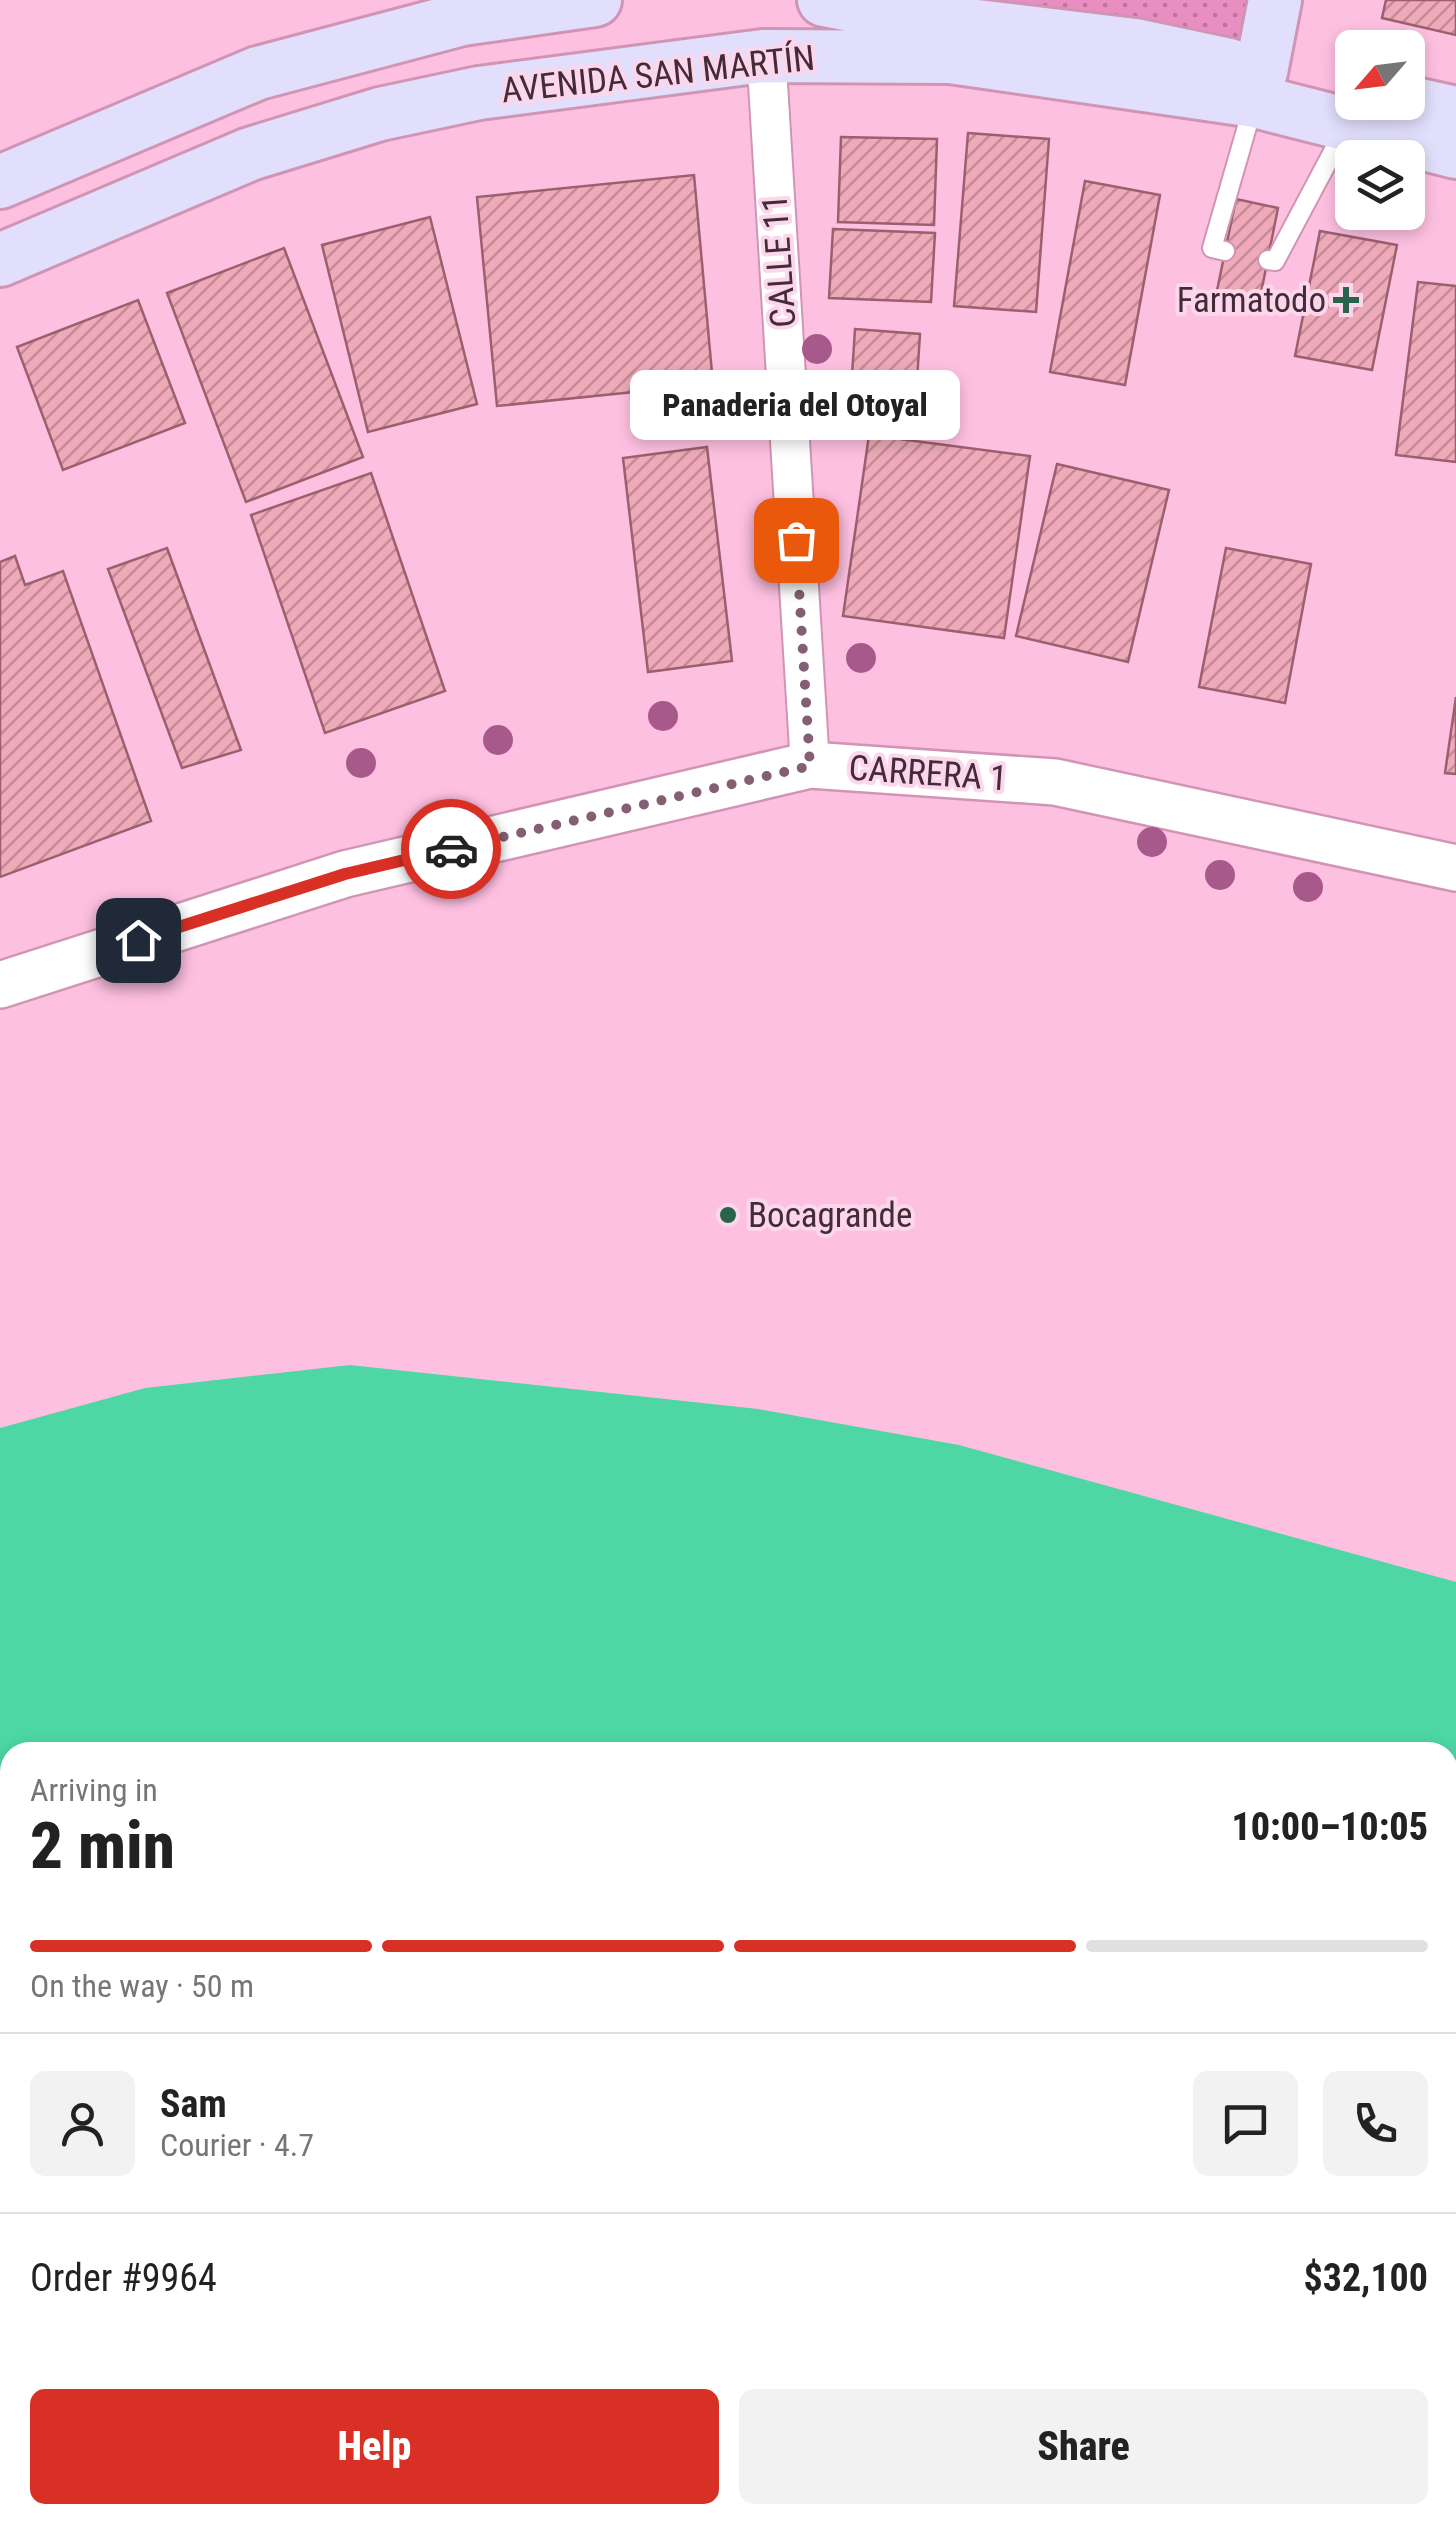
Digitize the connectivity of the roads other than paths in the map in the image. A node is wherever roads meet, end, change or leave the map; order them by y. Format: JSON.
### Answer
{"nodes":[{"id":1,"x":595,"y":0,"type":"edge"},
{"id":2,"x":824,"y":0,"type":"edge"},
{"id":3,"x":1276,"y":0,"type":"edge"},
{"id":4,"x":763,"y":56,"type":"junction"},
{"id":5,"x":1258,"y":87,"type":"junction"},
{"id":6,"x":1335,"y":105,"type":"edge"},
{"id":7,"x":1425,"y":106,"type":"edge"},
{"id":8,"x":1456,"y":113,"type":"edge"},
{"id":9,"x":1345,"y":120,"type":"edge"},
{"id":10,"x":1377,"y":120,"type":"edge"},
{"id":11,"x":1456,"y":152,"type":"edge"},
{"id":12,"x":0,"y":182,"type":"edge"},
{"id":13,"x":1225,"y":251,"type":"dead end"},
{"id":14,"x":0,"y":260,"type":"edge"},
{"id":15,"x":1268,"y":260,"type":"dead end"},
{"id":16,"x":810,"y":766,"type":"junction"},
{"id":17,"x":1456,"y":868,"type":"edge"},
{"id":18,"x":0,"y":985,"type":"edge"}],
"edges":[{"from":1,"to":12,"type":"main road"},
{"from":2,"to":5,"type":"main road","name":"AVENIDA SAN MARTÍN"},
{"from":3,"to":5,"type":"main road"},
{"from":4,"to":5,"type":"main road","name":"AVENIDA SAN MARTÍN"},
{"from":4,"to":14,"type":"main road","name":"AVENIDA SAN MARTÍN"},
{"from":4,"to":16,"type":"street","name":"CALLE 11"},
{"from":5,"to":6,"type":"main road","name":"AVENIDA SAN MARTÍN"},
{"from":5,"to":13,"type":"lane"},
{"from":7,"to":8,"type":"main road"},
{"from":9,"to":15,"type":"lane"},
{"from":10,"to":11,"type":"main road","name":"AVENIDA SAN MARTÍN"},
{"from":16,"to":17,"type":"street","name":"CARRERA 1"},
{"from":16,"to":18,"type":"street","name":"CARRERA 1"}]}
